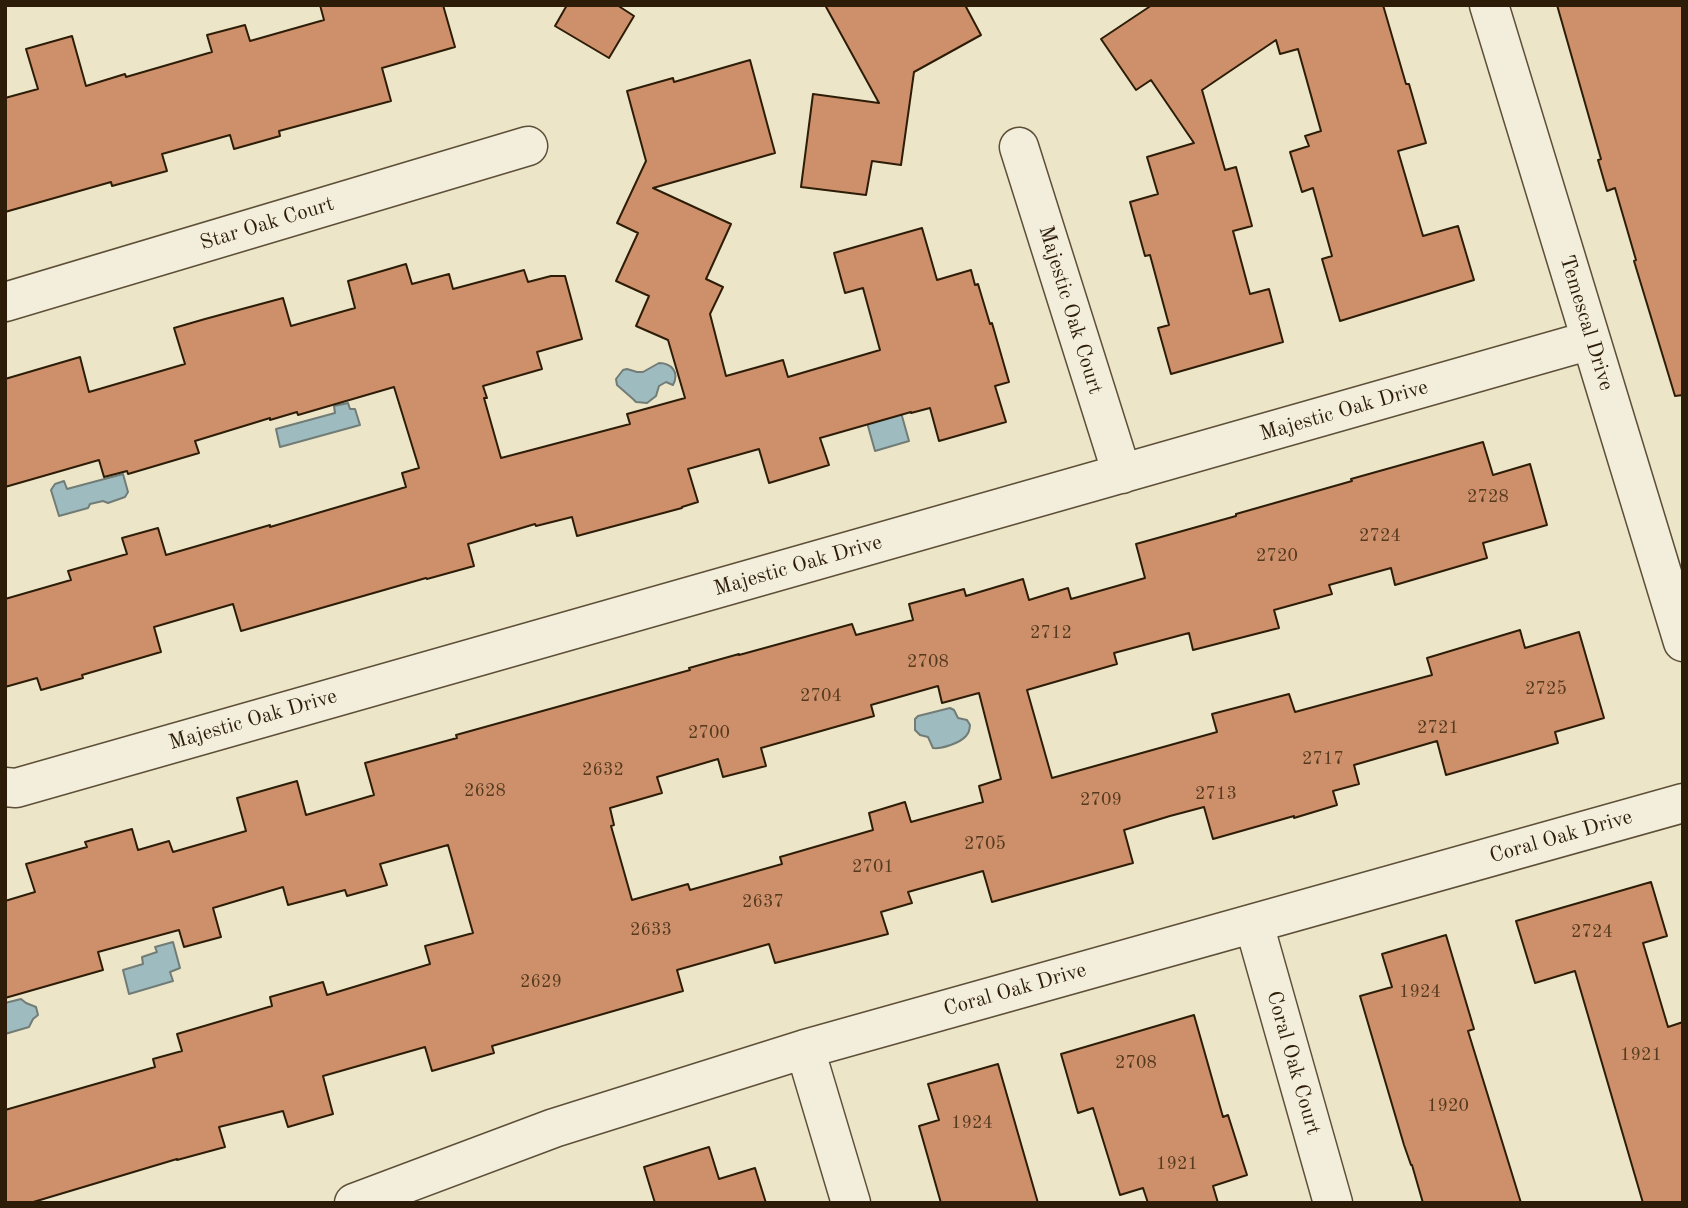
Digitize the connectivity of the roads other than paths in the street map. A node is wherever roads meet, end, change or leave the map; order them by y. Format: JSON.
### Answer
{"nodes":[{"id":1,"x":1489,"y":5,"type":"edge"},
{"id":2,"x":528,"y":146,"type":"dead end"},
{"id":3,"x":1019,"y":147,"type":"dead end"},
{"id":4,"x":5,"y":302,"type":"edge"},
{"id":5,"x":1591,"y":340,"type":"junction"},
{"id":6,"x":1122,"y":474,"type":"junction"},
{"id":7,"x":1683,"y":642,"type":"edge"},
{"id":8,"x":5,"y":787,"type":"edge"},
{"id":9,"x":1683,"y":803,"type":"edge"},
{"id":10,"x":1254,"y":923,"type":"junction"},
{"id":11,"x":805,"y":1049,"type":"junction"},
{"id":12,"x":354,"y":1203,"type":"edge"},
{"id":13,"x":852,"y":1203,"type":"edge"},
{"id":14,"x":1333,"y":1203,"type":"edge"}],
"edges":[{"from":1,"to":5,"type":"street","name":"Temescal Drive"},
{"from":2,"to":4,"type":"street","name":"Star Oak Court"},
{"from":3,"to":6,"type":"street","name":"Majestic Oak Court"},
{"from":5,"to":6,"type":"street","name":"Majestic Oak Drive"},
{"from":5,"to":7,"type":"street","name":"Temescal Drive"},
{"from":6,"to":8,"type":"street","name":"Majestic Oak Drive"},
{"from":9,"to":10,"type":"street","name":"Coral Oak Drive"},
{"from":10,"to":11,"type":"street","name":"Coral Oak Drive"},
{"from":10,"to":14,"type":"street","name":"Coral Oak Court"},
{"from":11,"to":12,"type":"street","name":"Coral Oak Drive"},
{"from":11,"to":13,"type":"street"}]}
